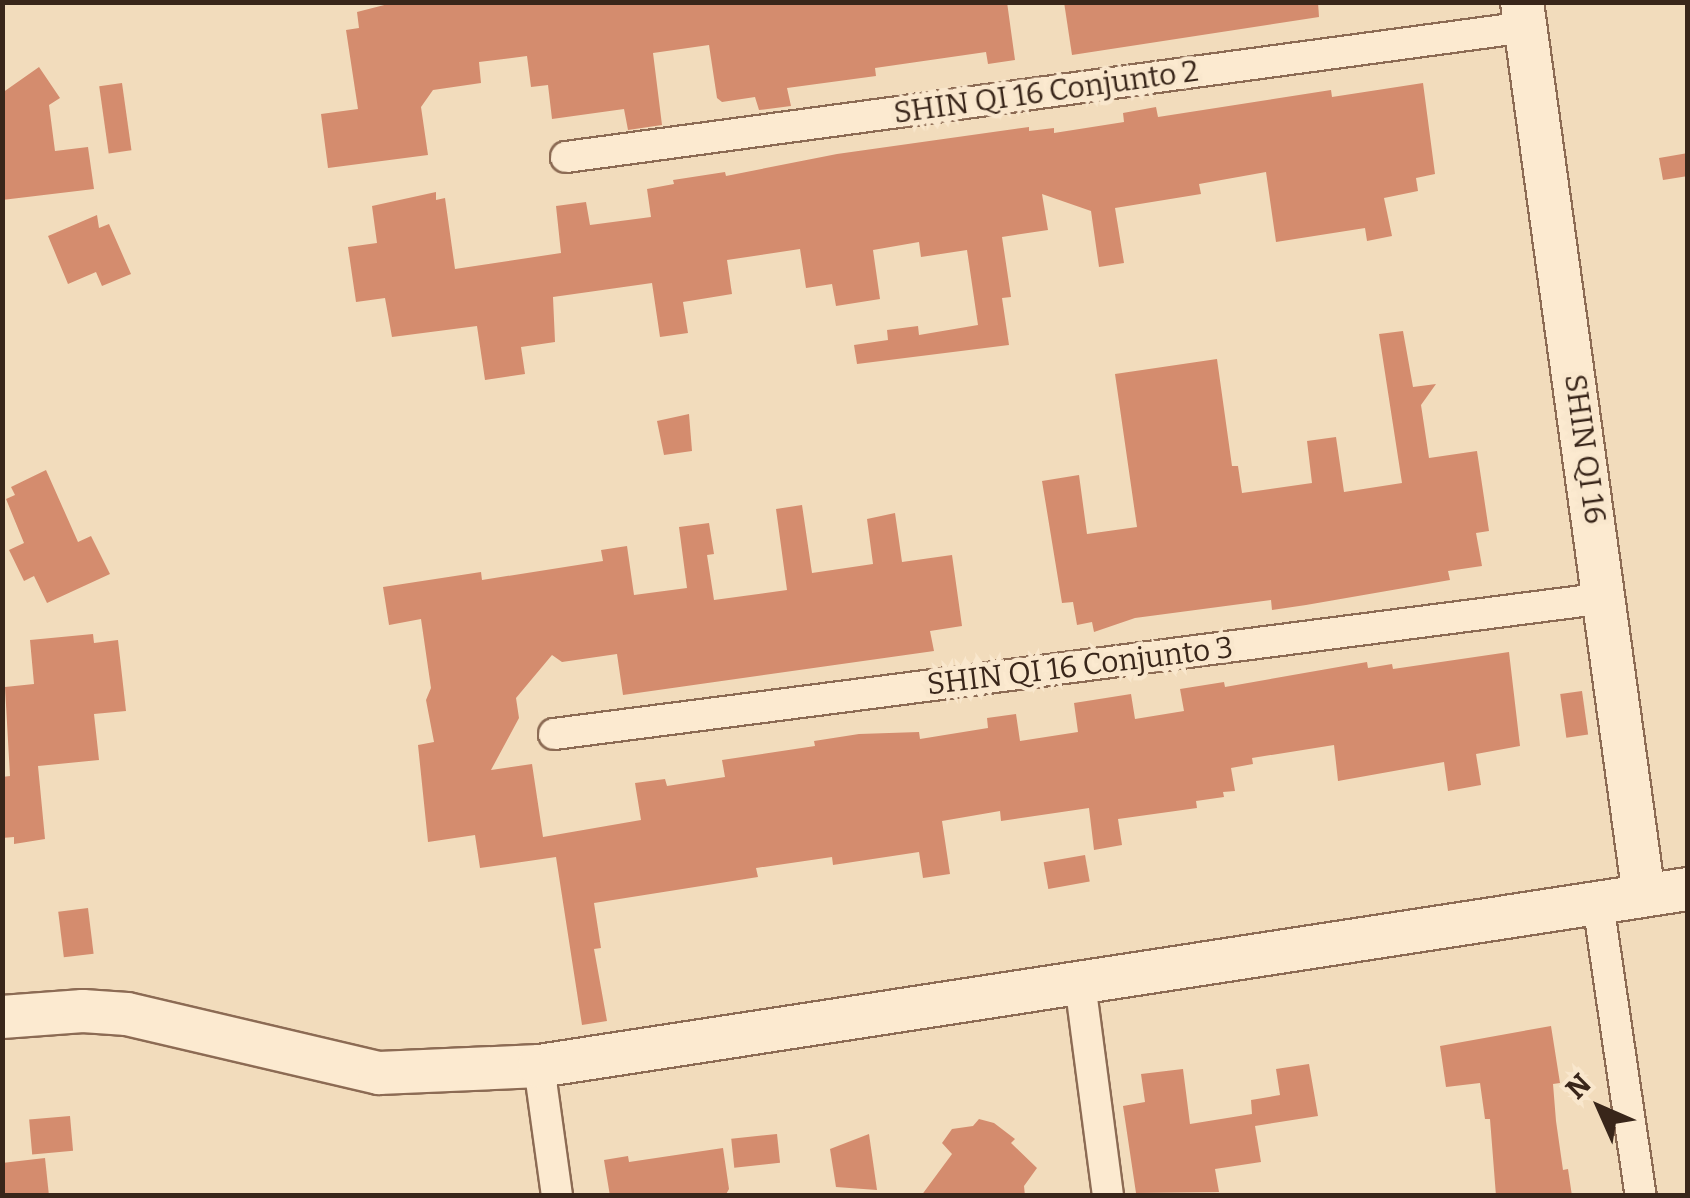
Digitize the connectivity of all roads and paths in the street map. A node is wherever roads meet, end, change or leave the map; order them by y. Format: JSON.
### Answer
{"nodes":[{"id":1,"x":1524,"y":15,"type":"edge"},
{"id":2,"x":566,"y":156,"type":"dead end"},
{"id":3,"x":1606,"y":598,"type":"junction"},
{"id":4,"x":554,"y":734,"type":"dead end"},
{"id":5,"x":1688,"y":889,"type":"edge"},
{"id":6,"x":1644,"y":896,"type":"junction"},
{"id":7,"x":1598,"y":903,"type":"junction"},
{"id":8,"x":1080,"y":984,"type":"junction"},
{"id":9,"x":2,"y":1017,"type":"edge"},
{"id":10,"x":539,"y":1066,"type":"junction"},
{"id":11,"x":557,"y":1196,"type":"edge"},
{"id":12,"x":1108,"y":1196,"type":"edge"},
{"id":13,"x":1641,"y":1196,"type":"edge"}],
"edges":[{"from":1,"to":2,"type":"street","name":"SHIN QI 16 Conjunto 2"},
{"from":1,"to":3,"type":"street","name":"SHIN QI 16"},
{"from":3,"to":4,"type":"street","name":"SHIN QI 16 Conjunto 3"},
{"from":3,"to":6,"type":"street","name":"SHIN QI 16"},
{"from":5,"to":6,"type":"street"},
{"from":6,"to":7,"type":"street"},
{"from":7,"to":8,"type":"street"},
{"from":7,"to":13,"type":"street"},
{"from":8,"to":10,"type":"street"},
{"from":8,"to":12,"type":"street"},
{"from":9,"to":10,"type":"street"},
{"from":10,"to":11,"type":"street"}]}
